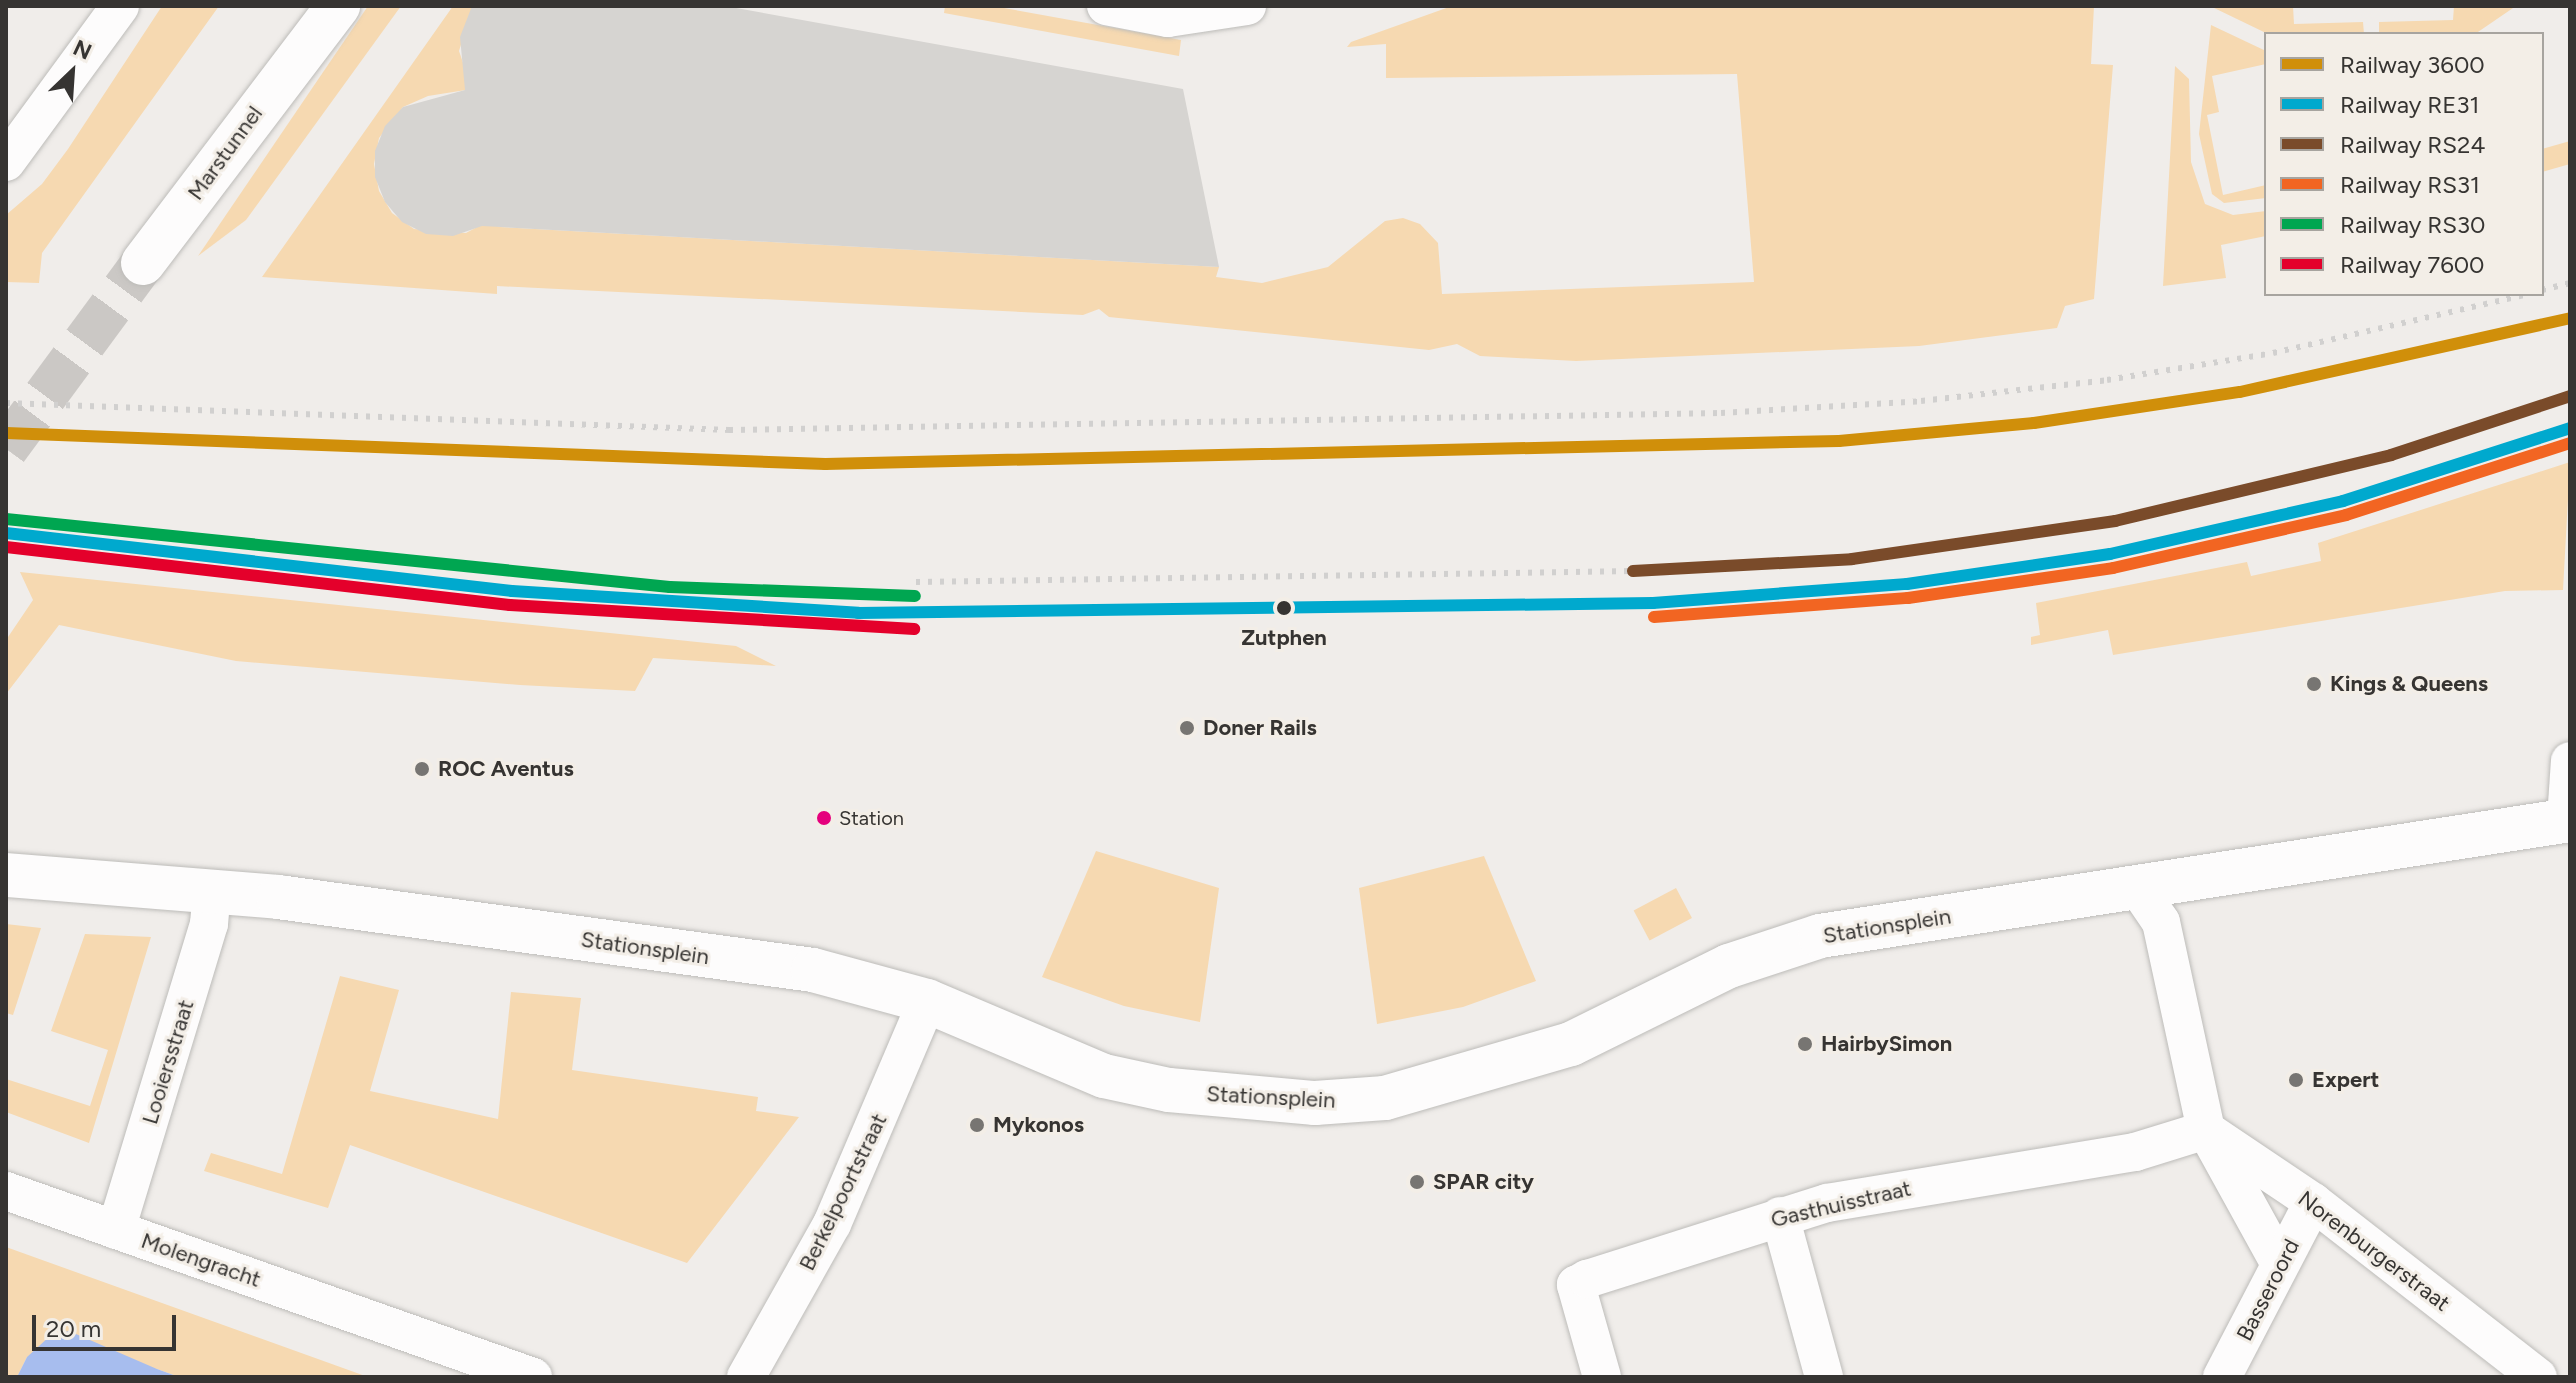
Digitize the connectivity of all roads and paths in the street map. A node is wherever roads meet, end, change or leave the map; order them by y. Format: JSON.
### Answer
{"nodes":[{"id":1,"x":120,"y":6,"type":"edge"},
{"id":2,"x":338,"y":6,"type":"edge"},
{"id":3,"x":1106,"y":6,"type":"edge"},
{"id":4,"x":1237,"y":7,"type":"edge"},
{"id":5,"x":314,"y":24,"type":"edge"},
{"id":6,"x":6,"y":162,"type":"edge"},
{"id":7,"x":143,"y":263,"type":"tunnel mouth"},
{"id":8,"x":2569,"y":795,"type":"edge"},
{"id":9,"x":6,"y":875,"type":"edge"},
{"id":10,"x":2137,"y":887,"type":"junction"},
{"id":11,"x":212,"y":892,"type":"junction"},
{"id":12,"x":927,"y":1001,"type":"junction"},
{"id":13,"x":2206,"y":1130,"type":"junction"},
{"id":14,"x":6,"y":1191,"type":"edge"},
{"id":15,"x":2313,"y":1202,"type":"junction"},
{"id":16,"x":1780,"y":1216,"type":"junction"},
{"id":17,"x":116,"y":1230,"type":"junction"},
{"id":18,"x":2279,"y":1262,"type":"junction"},
{"id":19,"x":533,"y":1377,"type":"edge"},
{"id":20,"x":746,"y":1377,"type":"edge"},
{"id":21,"x":1602,"y":1377,"type":"edge"},
{"id":22,"x":1824,"y":1377,"type":"edge"},
{"id":23,"x":2222,"y":1377,"type":"edge"},
{"id":24,"x":2538,"y":1377,"type":"edge"}],
"edges":[{"from":1,"to":6,"type":"street"},
{"from":2,"to":5,"type":"street","name":"Marstunnel"},
{"from":3,"to":4,"type":"street"},
{"from":5,"to":7,"type":"street","name":"Marstunnel"},
{"from":8,"to":10,"type":"street","name":"Stationsplein"},
{"from":9,"to":11,"type":"street","name":"Stationsplein"},
{"from":10,"to":12,"type":"street","name":"Stationsplein"},
{"from":10,"to":13,"type":"street"},
{"from":11,"to":12,"type":"street","name":"Stationsplein"},
{"from":11,"to":17,"type":"street","name":"Looiersstraat"},
{"from":12,"to":20,"type":"street","name":"Berkelpoortstraat"},
{"from":13,"to":15,"type":"street","name":"Norenburgerstraat"},
{"from":13,"to":16,"type":"street","name":"Gasthuisstraat"},
{"from":13,"to":18,"type":"street"},
{"from":14,"to":17,"type":"street","name":"Molengracht"},
{"from":15,"to":18,"type":"street","name":"Basseroord"},
{"from":15,"to":24,"type":"street","name":"Norenburgerstraat"},
{"from":16,"to":21,"type":"street","name":"Gasthuisstraat"},
{"from":16,"to":22,"type":"street"},
{"from":17,"to":19,"type":"street","name":"Molengracht"},
{"from":18,"to":23,"type":"street","name":"Basseroord"}]}
